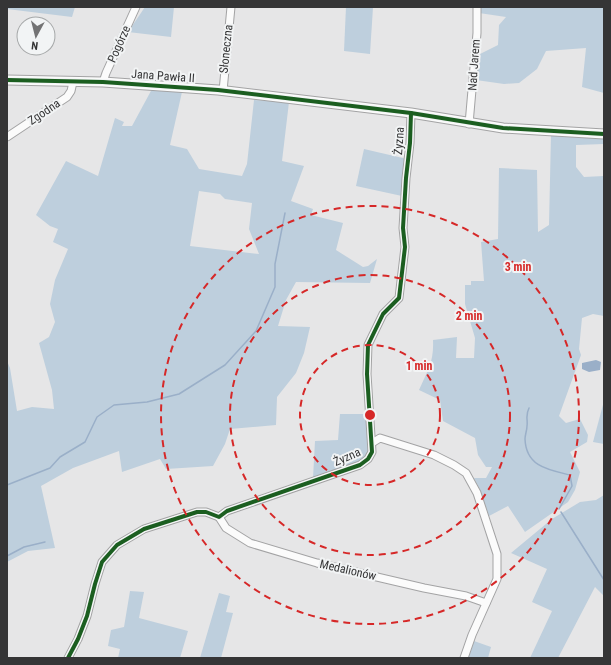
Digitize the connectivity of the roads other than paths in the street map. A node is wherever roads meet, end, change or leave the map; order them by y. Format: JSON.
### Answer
{"nodes":[{"id":1,"x":136,"y":7,"type":"edge"},
{"id":2,"x":231,"y":7,"type":"edge"},
{"id":3,"x":476,"y":7,"type":"edge"},
{"id":4,"x":7,"y":80,"type":"edge"},
{"id":5,"x":73,"y":82,"type":"junction"},
{"id":6,"x":103,"y":82,"type":"junction"},
{"id":7,"x":222,"y":91,"type":"junction"},
{"id":8,"x":316,"y":101,"type":"joint"},
{"id":9,"x":411,"y":113,"type":"junction"},
{"id":10,"x":470,"y":124,"type":"junction"},
{"id":11,"x":604,"y":134,"type":"edge"},
{"id":12,"x":7,"y":137,"type":"edge"},
{"id":13,"x":372,"y":443,"type":"junction"},
{"id":14,"x":219,"y":517,"type":"junction"},
{"id":15,"x":486,"y":603,"type":"junction"},
{"id":16,"x":68,"y":658,"type":"edge"},
{"id":17,"x":464,"y":658,"type":"edge"}],
"edges":[{"from":1,"to":6,"type":"street","name":"Pogórze"},
{"from":2,"to":7,"type":"street","name":"Słoneczna"},
{"from":3,"to":10,"type":"street","name":"Nad Jarem"},
{"from":4,"to":5,"type":"street","name":"Jana Pawła II"},
{"from":5,"to":6,"type":"street","name":"Jana Pawła II"},
{"from":5,"to":12,"type":"street","name":"Zgodna"},
{"from":6,"to":7,"type":"street","name":"Jana Pawła II"},
{"from":7,"to":8,"type":"street","name":"Jana Pawła II"},
{"from":8,"to":9,"type":"street","name":"Żyzna"},
{"from":9,"to":10,"type":"street","name":"Żyzna"},
{"from":9,"to":13,"type":"street","name":"Żyzna"},
{"from":10,"to":11,"type":"street","name":"Żyzna"},
{"from":13,"to":14,"type":"street","name":"Żyzna"},
{"from":13,"to":15,"type":"street"},
{"from":14,"to":15,"type":"street","name":"Medalionów"},
{"from":14,"to":16,"type":"street"},
{"from":15,"to":17,"type":"street"}]}
